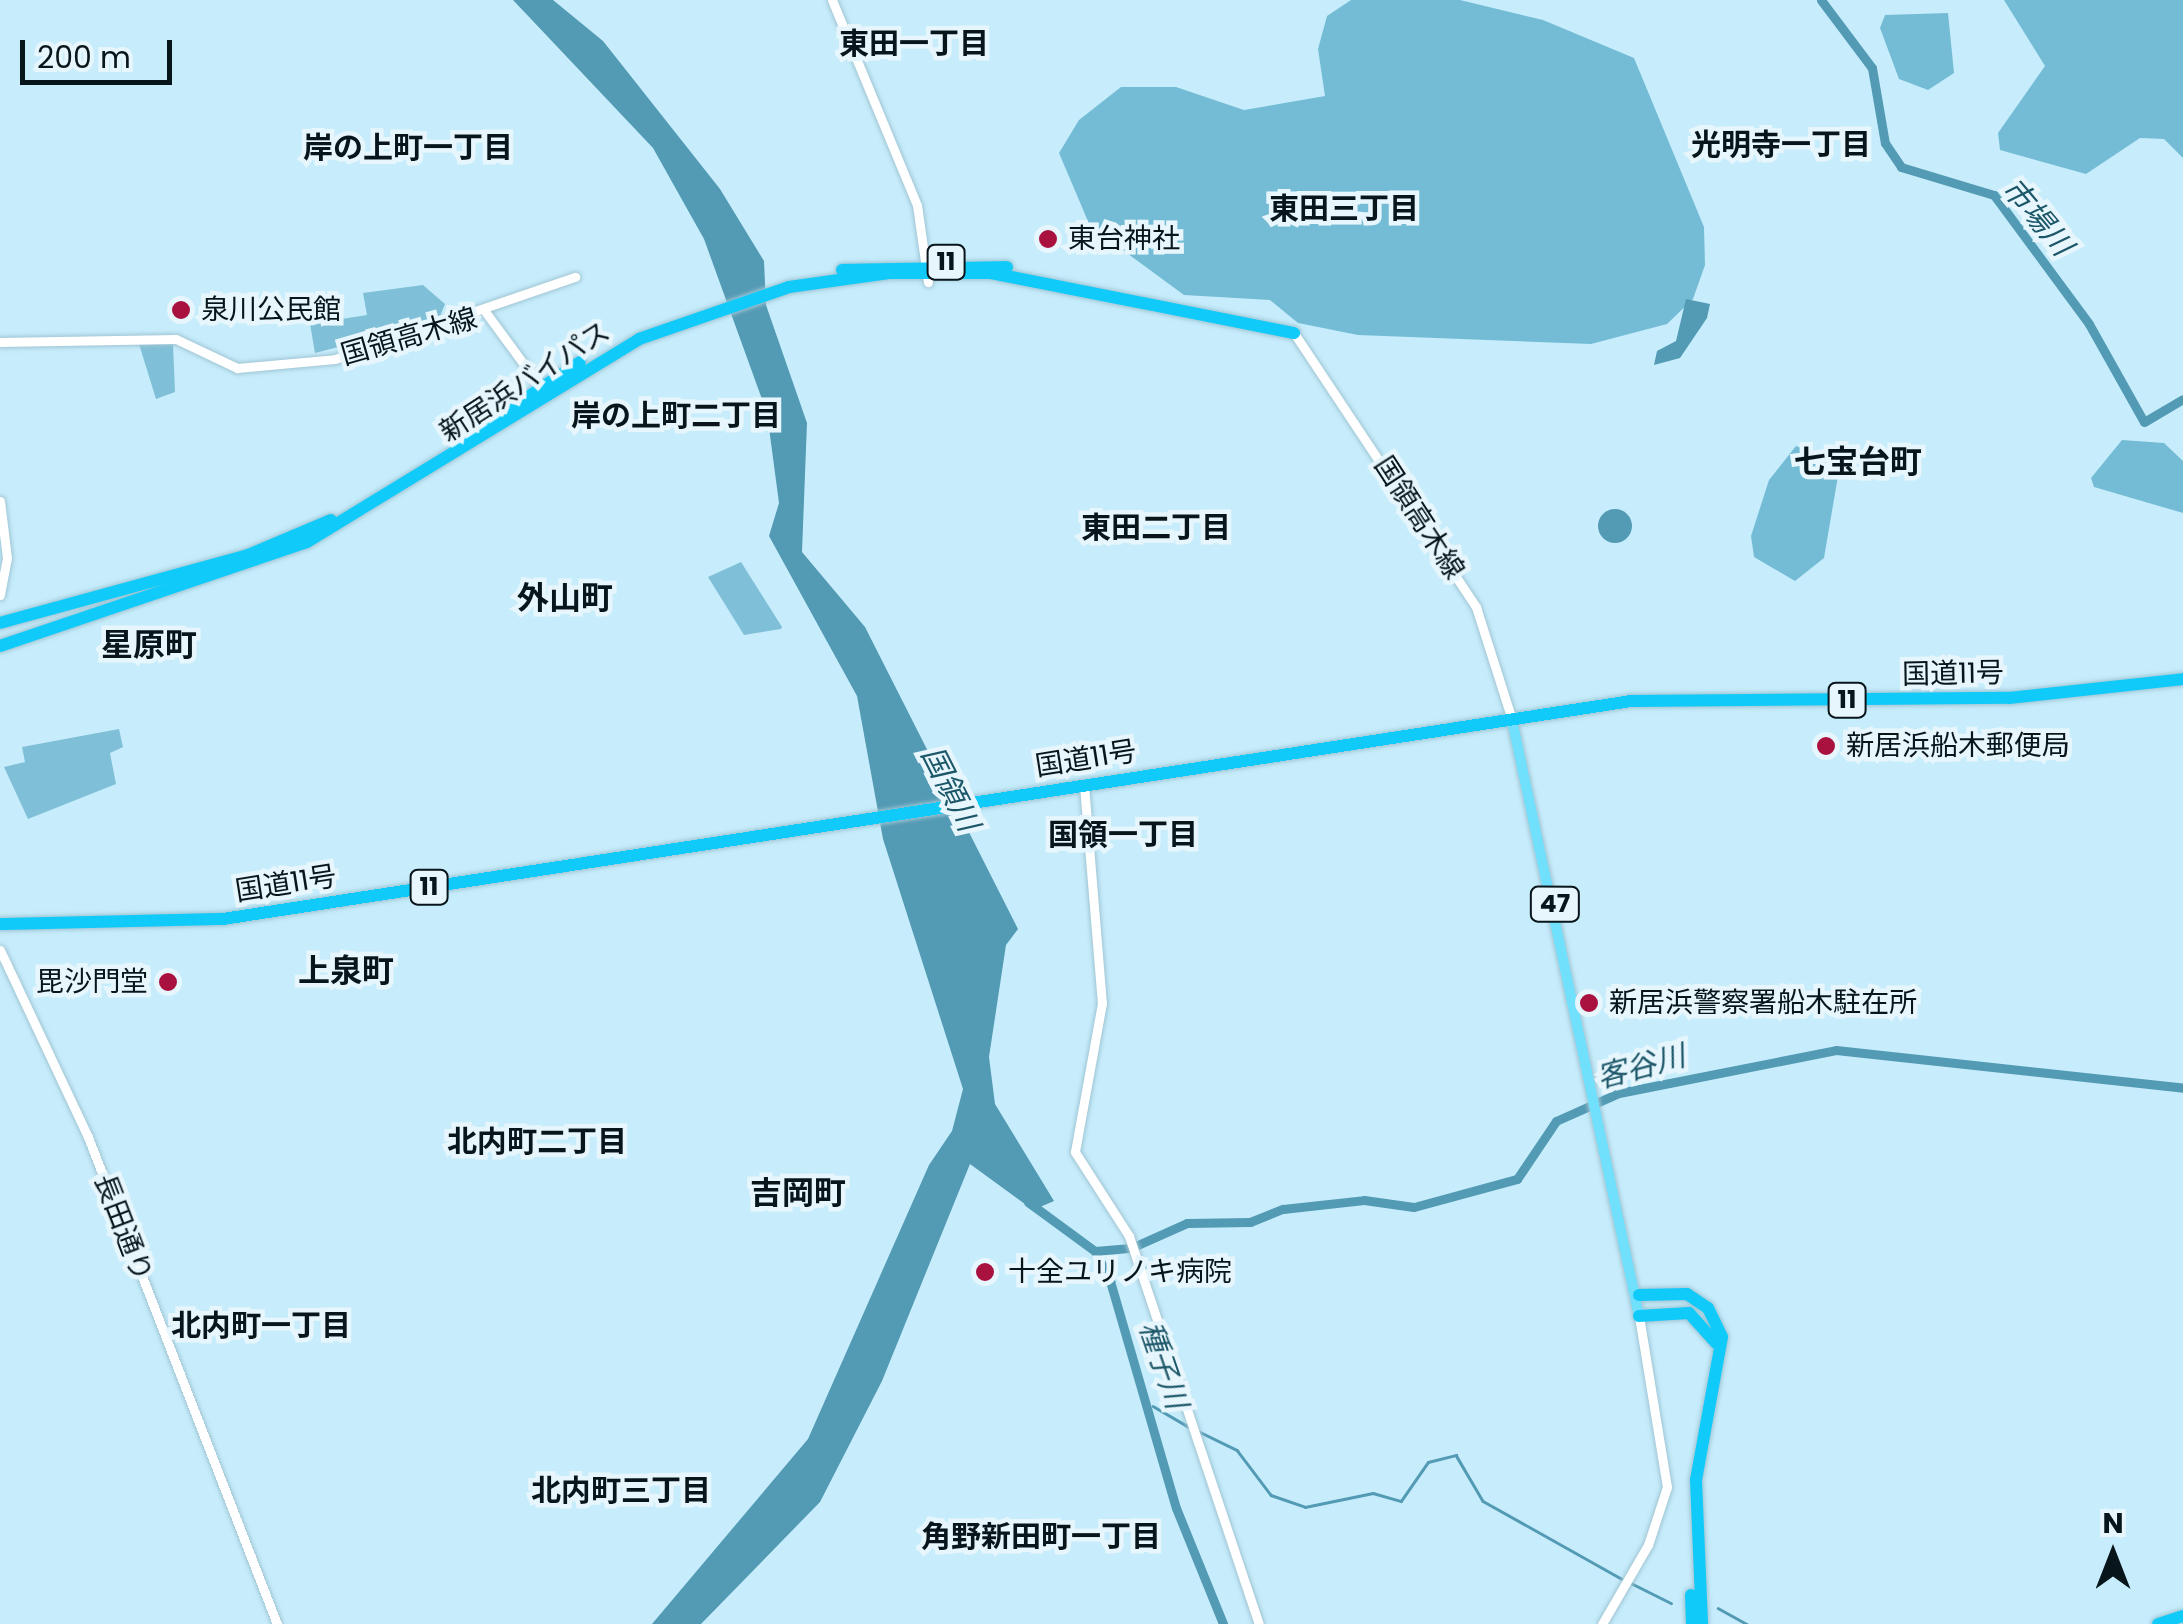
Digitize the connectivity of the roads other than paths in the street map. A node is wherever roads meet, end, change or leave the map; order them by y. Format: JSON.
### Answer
{"nodes":[{"id":1,"x":832,"y":0,"type":"edge"},
{"id":2,"x":927,"y":272,"type":"junction"},
{"id":3,"x":575,"y":277,"type":"dead end"},
{"id":4,"x":484,"y":310,"type":"junction"},
{"id":5,"x":1294,"y":333,"type":"joint"},
{"id":6,"x":0,"y":345,"type":"edge"},
{"id":7,"x":543,"y":391,"type":"junction"},
{"id":8,"x":0,"y":501,"type":"edge"},
{"id":9,"x":0,"y":596,"type":"edge"},
{"id":10,"x":0,"y":623,"type":"edge"},
{"id":11,"x":0,"y":646,"type":"edge"},
{"id":12,"x":2183,"y":679,"type":"edge"},
{"id":13,"x":1512,"y":720,"type":"junction"},
{"id":14,"x":1084,"y":785,"type":"junction"},
{"id":15,"x":0,"y":924,"type":"edge"},
{"id":16,"x":0,"y":950,"type":"edge"},
{"id":17,"x":1639,"y":1294,"type":"junction"},
{"id":18,"x":1639,"y":1316,"type":"junction"},
{"id":19,"x":2183,"y":1616,"type":"edge"},
{"id":20,"x":277,"y":1624,"type":"edge"},
{"id":21,"x":1259,"y":1624,"type":"edge"},
{"id":22,"x":1602,"y":1624,"type":"edge"},
{"id":23,"x":1692,"y":1624,"type":"edge"},
{"id":24,"x":1705,"y":1624,"type":"edge"},
{"id":25,"x":2158,"y":1624,"type":"edge"}],
"edges":[{"from":1,"to":2,"type":"street"},
{"from":2,"to":5,"type":"highway","name":"新居浜バイパス","number":"11"},
{"from":2,"to":7,"type":"highway","name":"新居浜バイパス","number":"11"},
{"from":3,"to":4,"type":"street"},
{"from":4,"to":6,"type":"street","name":"国領高木線"},
{"from":4,"to":7,"type":"street","name":"国領高木線"},
{"from":5,"to":13,"type":"street","name":"国領高木線"},
{"from":7,"to":10,"type":"highway","name":"新居浜バイパス","number":"11"},
{"from":7,"to":11,"type":"highway","name":"新居浜バイパス","number":"11"},
{"from":8,"to":9,"type":"street"},
{"from":12,"to":13,"type":"highway","name":"国道11号","number":"11"},
{"from":13,"to":14,"type":"highway","name":"国道11号","number":"11"},
{"from":13,"to":17,"type":"main road","number":"47"},
{"from":14,"to":15,"type":"highway","name":"国道11号","number":"11"},
{"from":14,"to":21,"type":"street"},
{"from":16,"to":20,"type":"street","name":"長田通り"},
{"from":17,"to":18,"type":"main road","number":"47"},
{"from":17,"to":24,"type":"highway"},
{"from":18,"to":22,"type":"street"},
{"from":18,"to":23,"type":"highway"},
{"from":19,"to":25,"type":"highway"}]}
